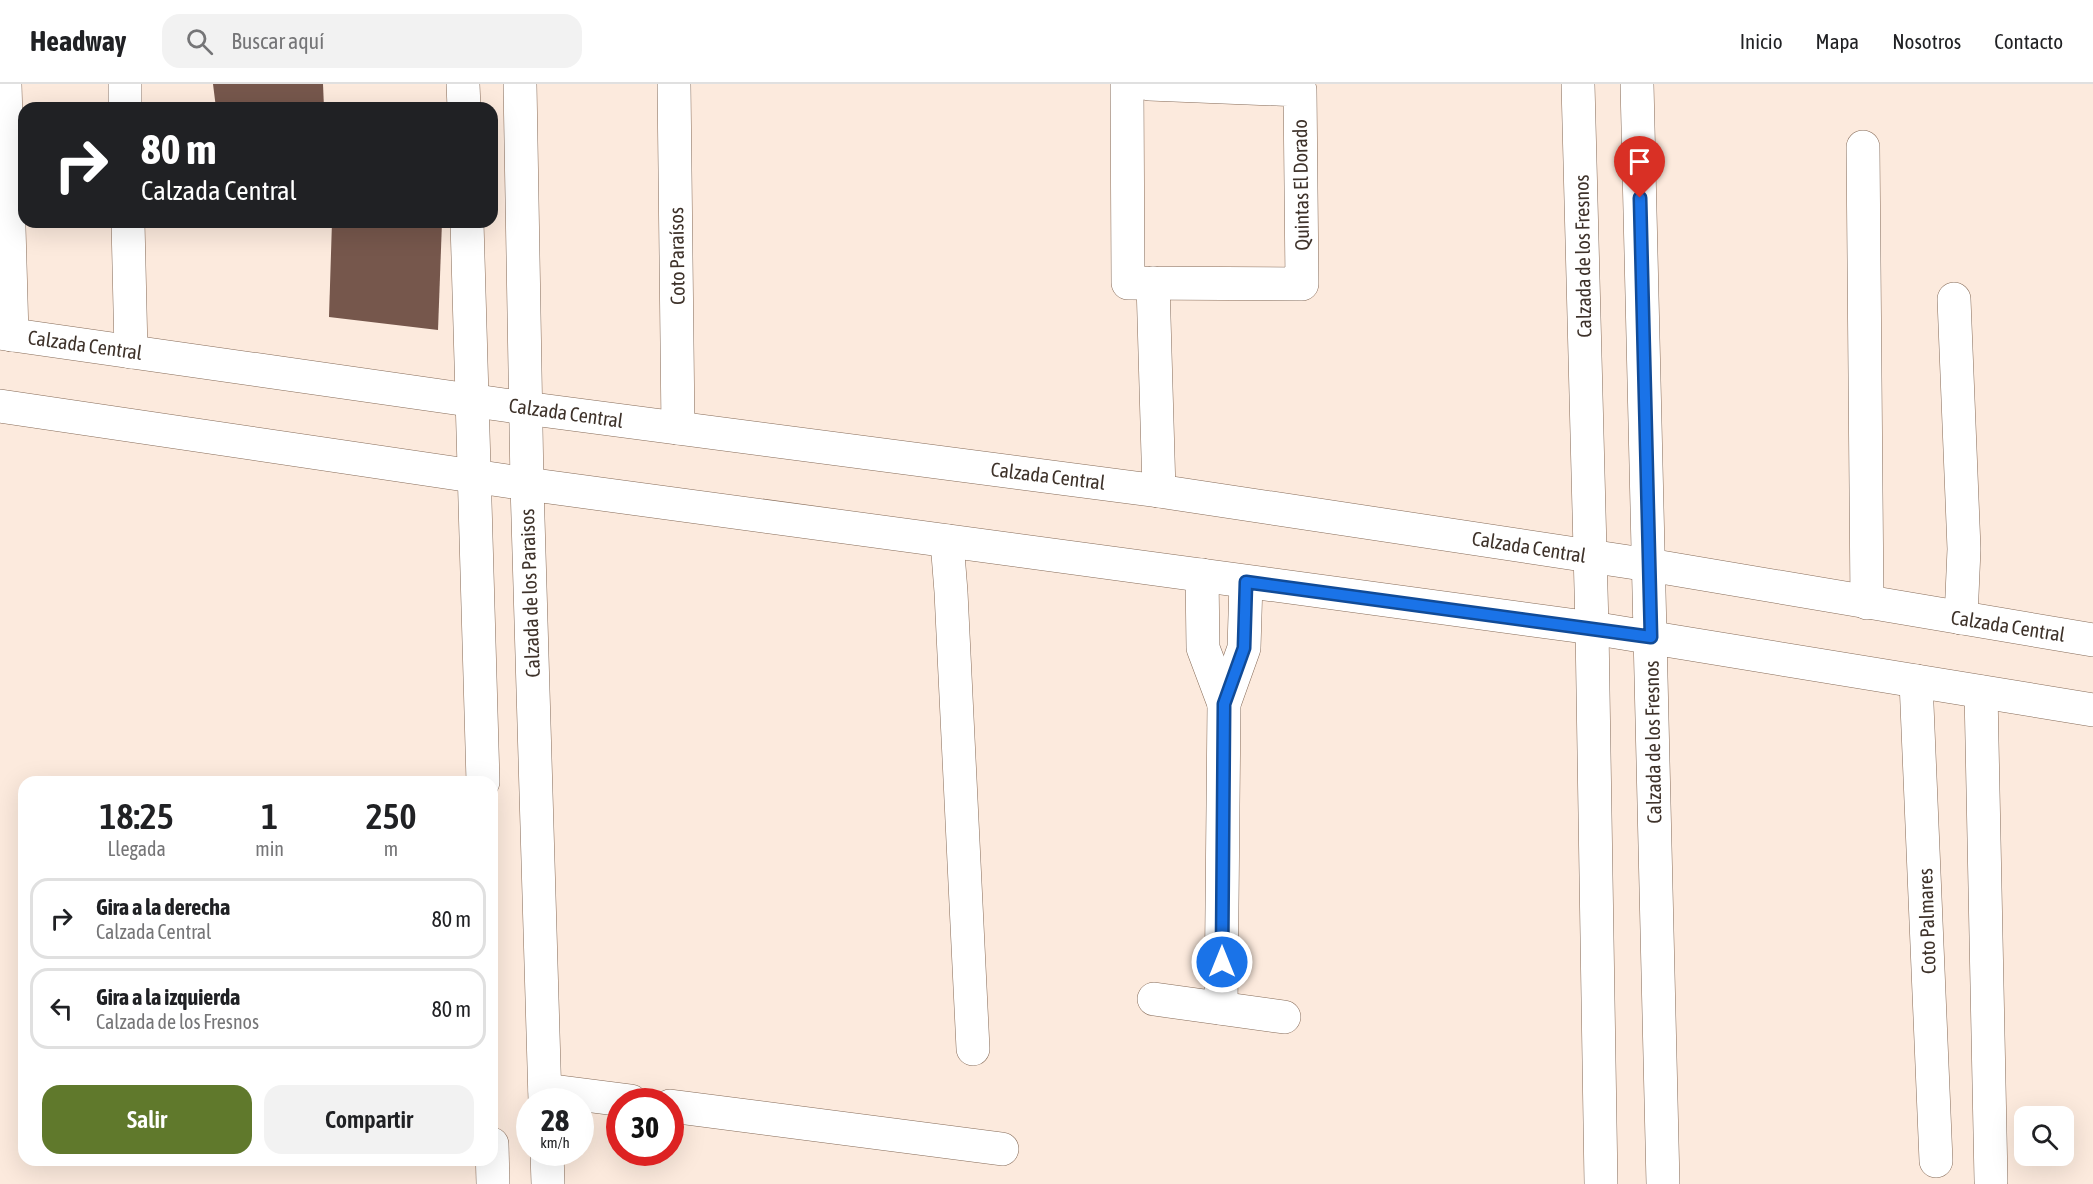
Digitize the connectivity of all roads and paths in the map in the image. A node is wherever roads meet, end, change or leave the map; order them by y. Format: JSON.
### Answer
{"nodes":[{"id":1,"x":5,"y":84,"type":"edge"},
{"id":2,"x":125,"y":84,"type":"edge"},
{"id":3,"x":463,"y":84,"type":"edge"},
{"id":4,"x":520,"y":84,"type":"edge"},
{"id":5,"x":674,"y":84,"type":"edge"},
{"id":6,"x":1127,"y":84,"type":"edge"},
{"id":7,"x":1149,"y":84,"type":"edge"},
{"id":8,"x":1578,"y":84,"type":"edge"},
{"id":9,"x":1637,"y":84,"type":"edge"},
{"id":10,"x":125,"y":102,"type":"edge"},
{"id":11,"x":464,"y":102,"type":"edge"},
{"id":12,"x":1863,"y":147,"type":"dead end"},
{"id":13,"x":128,"y":228,"type":"edge"},
{"id":14,"x":467,"y":228,"type":"edge"},
{"id":15,"x":1154,"y":283,"type":"junction"},
{"id":16,"x":1954,"y":299,"type":"dead end"},
{"id":17,"x":6,"y":334,"type":"edge"},
{"id":18,"x":131,"y":352,"type":"junction"},
{"id":19,"x":471,"y":400,"type":"junction"},
{"id":20,"x":0,"y":406,"type":"edge"},
{"id":21,"x":525,"y":408,"type":"junction"},
{"id":22,"x":678,"y":428,"type":"junction"},
{"id":23,"x":474,"y":477,"type":"junction"},
{"id":24,"x":527,"y":484,"type":"junction"},
{"id":25,"x":1159,"y":491,"type":"junction"},
{"id":26,"x":947,"y":541,"type":"junction"},
{"id":27,"x":1590,"y":556,"type":"junction"},
{"id":28,"x":1649,"y":565,"type":"junction"},
{"id":29,"x":1202,"y":575,"type":"junction"},
{"id":30,"x":1246,"y":582,"type":"junction"},
{"id":31,"x":1867,"y":603,"type":"junction"},
{"id":32,"x":1961,"y":618,"type":"junction"},
{"id":33,"x":1592,"y":628,"type":"junction"},
{"id":34,"x":1651,"y":637,"type":"junction"},
{"id":35,"x":2093,"y":640,"type":"edge"},
{"id":36,"x":1917,"y":681,"type":"junction"},
{"id":37,"x":1981,"y":692,"type":"junction"},
{"id":38,"x":1224,"y":704,"type":"junction"},
{"id":39,"x":2093,"y":710,"type":"edge"},
{"id":40,"x":483,"y":776,"type":"edge"},
{"id":41,"x":1154,"y":999,"type":"dead end"},
{"id":42,"x":1221,"y":1008,"type":"junction"},
{"id":43,"x":1284,"y":1017,"type":"dead end"},
{"id":44,"x":973,"y":1049,"type":"dead end"},
{"id":45,"x":545,"y":1088,"type":"edge"},
{"id":46,"x":684,"y":1108,"type":"edge"},
{"id":47,"x":1002,"y":1149,"type":"dead end"},
{"id":48,"x":1936,"y":1161,"type":"dead end"},
{"id":49,"x":493,"y":1166,"type":"edge"},
{"id":50,"x":547,"y":1166,"type":"edge"},
{"id":51,"x":1991,"y":1181,"type":"dead end"},
{"id":52,"x":493,"y":1184,"type":"edge"},
{"id":53,"x":548,"y":1184,"type":"edge"},
{"id":54,"x":1601,"y":1184,"type":"edge"},
{"id":55,"x":1663,"y":1184,"type":"edge"}],
"edges":[{"from":1,"to":17,"type":"street"},
{"from":2,"to":10,"type":"street"},
{"from":3,"to":11,"type":"street"},
{"from":4,"to":21,"type":"street","name":"Calzada de los Paraisos"},
{"from":5,"to":22,"type":"street","name":"Coto Paraísos"},
{"from":6,"to":15,"type":"street","name":"Quintas El Dorado"},
{"from":7,"to":15,"type":"street","name":"Quintas El Dorado"},
{"from":8,"to":27,"type":"street","name":"Calzada de los Fresnos"},
{"from":9,"to":28,"type":"street","name":"Calzada de los Fresnos"},
{"from":12,"to":31,"type":"street"},
{"from":13,"to":18,"type":"street"},
{"from":14,"to":19,"type":"street"},
{"from":15,"to":25,"type":"street"},
{"from":16,"to":32,"type":"street"},
{"from":17,"to":18,"type":"street","name":"Calzada Central"},
{"from":18,"to":19,"type":"street","name":"Calzada Central"},
{"from":19,"to":21,"type":"street","name":"Calzada Central"},
{"from":19,"to":23,"type":"street"},
{"from":20,"to":23,"type":"street"},
{"from":21,"to":22,"type":"street","name":"Calzada Central"},
{"from":21,"to":24,"type":"street","name":"Calzada de los Paraisos"},
{"from":22,"to":25,"type":"street","name":"Calzada Central"},
{"from":23,"to":24,"type":"street"},
{"from":23,"to":40,"type":"street"},
{"from":24,"to":26,"type":"street"},
{"from":24,"to":45,"type":"street","name":"Calzada de los Paraisos"},
{"from":25,"to":27,"type":"street","name":"Calzada Central"},
{"from":26,"to":29,"type":"street"},
{"from":26,"to":44,"type":"street"},
{"from":27,"to":28,"type":"street","name":"Calzada Central"},
{"from":27,"to":33,"type":"street","name":"Calzada de los Fresnos"},
{"from":28,"to":31,"type":"street","name":"Calzada Central"},
{"from":28,"to":34,"type":"street","name":"Calzada de los Fresnos"},
{"from":29,"to":30,"type":"street"},
{"from":29,"to":38,"type":"street"},
{"from":30,"to":33,"type":"street"},
{"from":30,"to":38,"type":"street"},
{"from":31,"to":32,"type":"street","name":"Calzada Central"},
{"from":32,"to":35,"type":"street","name":"Calzada Central"},
{"from":33,"to":34,"type":"street"},
{"from":33,"to":54,"type":"street","name":"Calzada de los Fresnos"},
{"from":34,"to":36,"type":"street"},
{"from":34,"to":55,"type":"street","name":"Calzada de los Fresnos"},
{"from":36,"to":37,"type":"street"},
{"from":36,"to":48,"type":"street","name":"Coto Palmares"},
{"from":37,"to":39,"type":"street"},
{"from":37,"to":51,"type":"street"},
{"from":38,"to":42,"type":"street"},
{"from":41,"to":42,"type":"street"},
{"from":42,"to":43,"type":"street"},
{"from":46,"to":47,"type":"street"},
{"from":49,"to":52,"type":"street"},
{"from":50,"to":53,"type":"street"}]}
